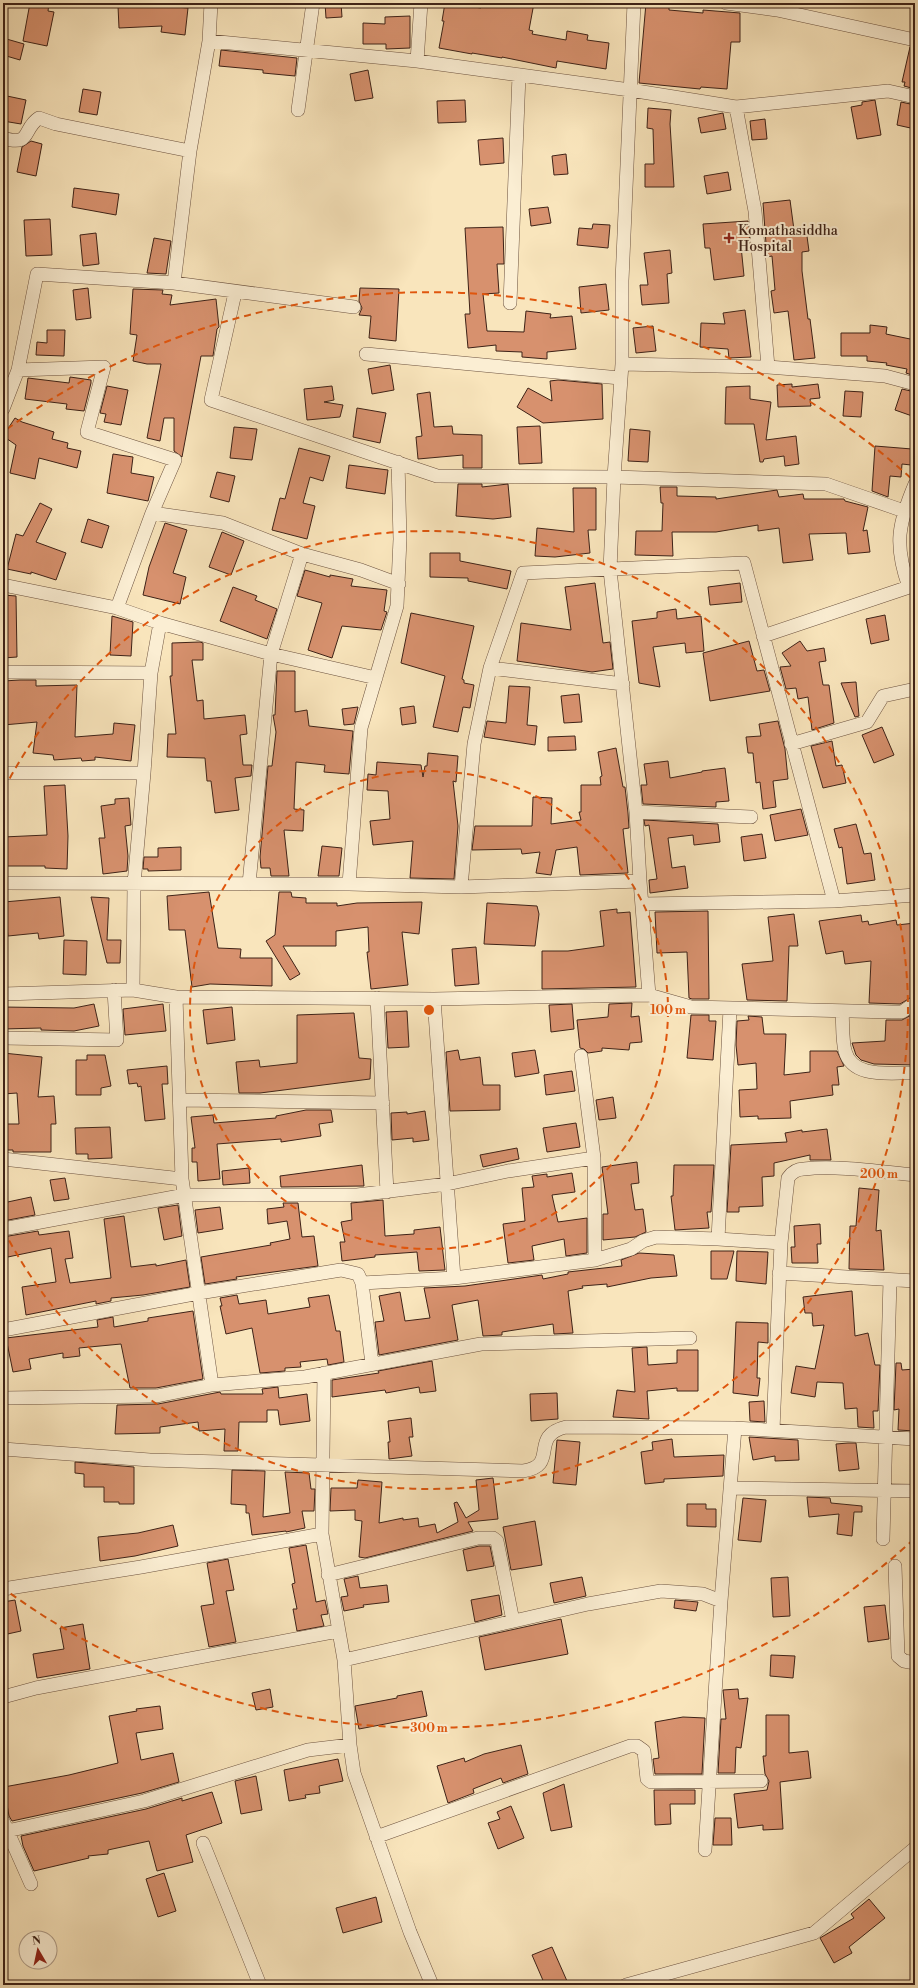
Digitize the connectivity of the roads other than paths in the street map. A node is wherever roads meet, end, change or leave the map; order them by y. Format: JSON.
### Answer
{"nodes":[{"id":1,"x":211,"y":3,"type":"edge"},
{"id":2,"x":313,"y":3,"type":"edge"},
{"id":3,"x":421,"y":3,"type":"edge"},
{"id":4,"x":634,"y":3,"type":"edge"},
{"id":5,"x":726,"y":3,"type":"edge"},
{"id":6,"x":777,"y":7,"type":"edge"},
{"id":7,"x":915,"y":40,"type":"edge"},
{"id":8,"x":209,"y":42,"type":"junction"},
{"id":9,"x":307,"y":51,"type":"junction"},
{"id":10,"x":417,"y":61,"type":"junction"},
{"id":11,"x":519,"y":75,"type":"junction"},
{"id":12,"x":630,"y":90,"type":"junction"},
{"id":13,"x":915,"y":97,"type":"edge"},
{"id":14,"x":736,"y":107,"type":"junction"},
{"id":15,"x":298,"y":110,"type":"dead end"},
{"id":16,"x":3,"y":138,"type":"edge"},
{"id":17,"x":190,"y":151,"type":"junction"},
{"id":18,"x":174,"y":283,"type":"junction"},
{"id":19,"x":235,"y":293,"type":"junction"},
{"id":20,"x":510,"y":304,"type":"dead end"},
{"id":21,"x":354,"y":307,"type":"dead end"},
{"id":22,"x":366,"y":354,"type":"dead end"},
{"id":23,"x":622,"y":364,"type":"junction"},
{"id":24,"x":768,"y":367,"type":"junction"},
{"id":25,"x":18,"y":370,"type":"junction"},
{"id":26,"x":620,"y":378,"type":"junction"},
{"id":27,"x":915,"y":384,"type":"edge"},
{"id":28,"x":3,"y":409,"type":"edge"},
{"id":29,"x":398,"y":462,"type":"junction"},
{"id":30,"x":614,"y":477,"type":"junction"},
{"id":31,"x":915,"y":484,"type":"edge"},
{"id":32,"x":904,"y":511,"type":"junction"},
{"id":33,"x":152,"y":513,"type":"junction"},
{"id":34,"x":302,"y":554,"type":"junction"},
{"id":35,"x":610,"y":570,"type":"junction"},
{"id":36,"x":399,"y":584,"type":"junction"},
{"id":37,"x":3,"y":585,"type":"edge"},
{"id":38,"x":912,"y":586,"type":"edge"},
{"id":39,"x":117,"y":608,"type":"junction"},
{"id":40,"x":160,"y":623,"type":"junction"},
{"id":41,"x":763,"y":636,"type":"junction"},
{"id":42,"x":272,"y":654,"type":"junction"},
{"id":43,"x":490,"y":668,"type":"junction"},
{"id":44,"x":3,"y":672,"type":"edge"},
{"id":45,"x":150,"y":673,"type":"junction"},
{"id":46,"x":376,"y":678,"type":"junction"},
{"id":47,"x":623,"y":684,"type":"junction"},
{"id":48,"x":915,"y":690,"type":"edge"},
{"id":49,"x":791,"y":744,"type":"junction"},
{"id":50,"x":3,"y":773,"type":"edge"},
{"id":51,"x":144,"y":773,"type":"junction"},
{"id":52,"x":636,"y":812,"type":"junction"},
{"id":53,"x":751,"y":817,"type":"dead end"},
{"id":54,"x":640,"y":881,"type":"junction"},
{"id":55,"x":3,"y":883,"type":"edge"},
{"id":56,"x":134,"y":884,"type":"junction"},
{"id":57,"x":249,"y":884,"type":"junction"},
{"id":58,"x":348,"y":884,"type":"junction"},
{"id":59,"x":461,"y":887,"type":"junction"},
{"id":60,"x":915,"y":895,"type":"edge"},
{"id":61,"x":834,"y":901,"type":"junction"},
{"id":62,"x":642,"y":904,"type":"junction"},
{"id":63,"x":114,"y":990,"type":"junction"},
{"id":64,"x":133,"y":990,"type":"junction"},
{"id":65,"x":3,"y":994,"type":"edge"},
{"id":66,"x":649,"y":995,"type":"junction"},
{"id":67,"x":176,"y":996,"type":"junction"},
{"id":68,"x":378,"y":998,"type":"junction"},
{"id":69,"x":434,"y":999,"type":"junction"},
{"id":70,"x":915,"y":1003,"type":"edge"},
{"id":71,"x":730,"y":1009,"type":"junction"},
{"id":72,"x":842,"y":1011,"type":"junction"},
{"id":73,"x":3,"y":1038,"type":"edge"},
{"id":74,"x":581,"y":1056,"type":"dead end"},
{"id":75,"x":915,"y":1073,"type":"edge"},
{"id":76,"x":180,"y":1100,"type":"junction"},
{"id":77,"x":383,"y":1103,"type":"junction"},
{"id":78,"x":594,"y":1158,"type":"junction"},
{"id":79,"x":3,"y":1159,"type":"edge"},
{"id":80,"x":915,"y":1175,"type":"edge"},
{"id":81,"x":182,"y":1180,"type":"junction"},
{"id":82,"x":447,"y":1184,"type":"junction"},
{"id":83,"x":387,"y":1192,"type":"junction"},
{"id":84,"x":185,"y":1195,"type":"junction"},
{"id":85,"x":3,"y":1229,"type":"edge"},
{"id":86,"x":718,"y":1239,"type":"junction"},
{"id":87,"x":781,"y":1243,"type":"junction"},
{"id":88,"x":595,"y":1260,"type":"junction"},
{"id":89,"x":779,"y":1273,"type":"junction"},
{"id":90,"x":454,"y":1278,"type":"junction"},
{"id":91,"x":890,"y":1280,"type":"junction"},
{"id":92,"x":915,"y":1281,"type":"edge"},
{"id":93,"x":362,"y":1283,"type":"junction"},
{"id":94,"x":199,"y":1293,"type":"junction"},
{"id":95,"x":3,"y":1330,"type":"edge"},
{"id":96,"x":690,"y":1338,"type":"dead end"},
{"id":97,"x":372,"y":1364,"type":"junction"},
{"id":98,"x":324,"y":1373,"type":"junction"},
{"id":99,"x":212,"y":1385,"type":"junction"},
{"id":100,"x":3,"y":1398,"type":"edge"},
{"id":101,"x":735,"y":1428,"type":"junction"},
{"id":102,"x":773,"y":1430,"type":"junction"},
{"id":103,"x":887,"y":1437,"type":"junction"},
{"id":104,"x":915,"y":1439,"type":"edge"},
{"id":105,"x":3,"y":1449,"type":"edge"},
{"id":106,"x":322,"y":1465,"type":"junction"},
{"id":107,"x":731,"y":1488,"type":"junction"},
{"id":108,"x":883,"y":1490,"type":"junction"},
{"id":109,"x":915,"y":1491,"type":"edge"},
{"id":110,"x":322,"y":1534,"type":"junction"},
{"id":111,"x":883,"y":1540,"type":"dead end"},
{"id":112,"x":895,"y":1566,"type":"dead end"},
{"id":113,"x":328,"y":1575,"type":"junction"},
{"id":114,"x":3,"y":1589,"type":"edge"},
{"id":115,"x":721,"y":1601,"type":"junction"},
{"id":116,"x":513,"y":1621,"type":"junction"},
{"id":117,"x":338,"y":1631,"type":"junction"},
{"id":118,"x":344,"y":1660,"type":"junction"},
{"id":119,"x":915,"y":1663,"type":"edge"},
{"id":120,"x":3,"y":1697,"type":"edge"},
{"id":121,"x":350,"y":1745,"type":"junction"},
{"id":122,"x":761,"y":1780,"type":"dead end"},
{"id":123,"x":708,"y":1782,"type":"junction"},
{"id":124,"x":5,"y":1826,"type":"edge"},
{"id":125,"x":376,"y":1837,"type":"junction"},
{"id":126,"x":203,"y":1843,"type":"dead end"},
{"id":127,"x":915,"y":1848,"type":"edge"},
{"id":128,"x":705,"y":1850,"type":"dead end"},
{"id":129,"x":31,"y":1884,"type":"dead end"},
{"id":130,"x":260,"y":1985,"type":"edge"},
{"id":131,"x":432,"y":1985,"type":"edge"},
{"id":132,"x":626,"y":1985,"type":"edge"}],
"edges":[{"from":1,"to":8,"type":"street"},
{"from":2,"to":9,"type":"street"},
{"from":3,"to":10,"type":"street"},
{"from":4,"to":12,"type":"street"},
{"from":5,"to":6,"type":"street"},
{"from":6,"to":7,"type":"street"},
{"from":8,"to":9,"type":"street"},
{"from":8,"to":17,"type":"street"},
{"from":9,"to":10,"type":"street"},
{"from":9,"to":15,"type":"street"},
{"from":10,"to":11,"type":"street"},
{"from":11,"to":12,"type":"street"},
{"from":11,"to":20,"type":"street"},
{"from":12,"to":14,"type":"street"},
{"from":12,"to":23,"type":"street"},
{"from":13,"to":14,"type":"street"},
{"from":14,"to":24,"type":"street"},
{"from":16,"to":17,"type":"street"},
{"from":17,"to":18,"type":"street"},
{"from":18,"to":19,"type":"street"},
{"from":18,"to":25,"type":"street"},
{"from":19,"to":21,"type":"street"},
{"from":19,"to":29,"type":"street"},
{"from":22,"to":26,"type":"street"},
{"from":23,"to":24,"type":"street"},
{"from":23,"to":26,"type":"street"},
{"from":24,"to":27,"type":"street"},
{"from":25,"to":28,"type":"street"},
{"from":25,"to":33,"type":"street"},
{"from":26,"to":30,"type":"street"},
{"from":29,"to":30,"type":"street"},
{"from":29,"to":36,"type":"street"},
{"from":30,"to":32,"type":"street"},
{"from":30,"to":35,"type":"street"},
{"from":31,"to":32,"type":"street"},
{"from":32,"to":38,"type":"street"},
{"from":33,"to":34,"type":"street"},
{"from":33,"to":39,"type":"street"},
{"from":34,"to":36,"type":"street"},
{"from":34,"to":42,"type":"street"},
{"from":35,"to":41,"type":"street"},
{"from":35,"to":43,"type":"street"},
{"from":35,"to":47,"type":"street"},
{"from":36,"to":46,"type":"street"},
{"from":37,"to":39,"type":"street"},
{"from":38,"to":41,"type":"street"},
{"from":39,"to":40,"type":"street"},
{"from":40,"to":42,"type":"street"},
{"from":40,"to":45,"type":"street"},
{"from":41,"to":49,"type":"street"},
{"from":42,"to":46,"type":"street"},
{"from":42,"to":57,"type":"street"},
{"from":43,"to":47,"type":"street"},
{"from":43,"to":59,"type":"street"},
{"from":44,"to":45,"type":"street"},
{"from":45,"to":51,"type":"street"},
{"from":46,"to":58,"type":"street"},
{"from":47,"to":52,"type":"street"},
{"from":48,"to":49,"type":"street"},
{"from":49,"to":61,"type":"street"},
{"from":50,"to":51,"type":"street"},
{"from":51,"to":56,"type":"street"},
{"from":52,"to":53,"type":"street"},
{"from":52,"to":54,"type":"street"},
{"from":54,"to":59,"type":"street"},
{"from":54,"to":62,"type":"street"},
{"from":55,"to":56,"type":"street"},
{"from":56,"to":57,"type":"street"},
{"from":56,"to":64,"type":"street"},
{"from":57,"to":58,"type":"street"},
{"from":58,"to":59,"type":"street"},
{"from":60,"to":61,"type":"street"},
{"from":61,"to":62,"type":"street"},
{"from":62,"to":66,"type":"street"},
{"from":63,"to":64,"type":"street"},
{"from":63,"to":65,"type":"street"},
{"from":63,"to":73,"type":"street"},
{"from":64,"to":67,"type":"street"},
{"from":66,"to":69,"type":"street"},
{"from":66,"to":71,"type":"street"},
{"from":67,"to":68,"type":"street"},
{"from":67,"to":76,"type":"street"},
{"from":68,"to":69,"type":"street"},
{"from":68,"to":77,"type":"street"},
{"from":69,"to":82,"type":"street"},
{"from":70,"to":72,"type":"street"},
{"from":71,"to":72,"type":"street"},
{"from":71,"to":86,"type":"street"},
{"from":72,"to":75,"type":"street"},
{"from":74,"to":78,"type":"street"},
{"from":76,"to":77,"type":"street"},
{"from":76,"to":81,"type":"street"},
{"from":77,"to":83,"type":"street"},
{"from":78,"to":82,"type":"street"},
{"from":78,"to":88,"type":"street"},
{"from":79,"to":81,"type":"street"},
{"from":80,"to":87,"type":"street"},
{"from":81,"to":84,"type":"street"},
{"from":82,"to":83,"type":"street"},
{"from":82,"to":90,"type":"street"},
{"from":83,"to":84,"type":"street"},
{"from":84,"to":85,"type":"street"},
{"from":84,"to":94,"type":"street"},
{"from":86,"to":87,"type":"street"},
{"from":86,"to":88,"type":"street"},
{"from":87,"to":89,"type":"street"},
{"from":88,"to":90,"type":"street"},
{"from":89,"to":91,"type":"street"},
{"from":89,"to":102,"type":"street"},
{"from":90,"to":93,"type":"street"},
{"from":91,"to":92,"type":"street"},
{"from":91,"to":103,"type":"street"},
{"from":93,"to":94,"type":"street"},
{"from":93,"to":97,"type":"street"},
{"from":94,"to":95,"type":"street"},
{"from":94,"to":99,"type":"street"},
{"from":96,"to":97,"type":"street"},
{"from":97,"to":98,"type":"street"},
{"from":98,"to":99,"type":"street"},
{"from":98,"to":106,"type":"street"},
{"from":99,"to":100,"type":"street"},
{"from":101,"to":102,"type":"street"},
{"from":101,"to":106,"type":"street"},
{"from":101,"to":107,"type":"street"},
{"from":102,"to":103,"type":"street"},
{"from":103,"to":104,"type":"street"},
{"from":103,"to":108,"type":"street"},
{"from":105,"to":106,"type":"street"},
{"from":106,"to":110,"type":"street"},
{"from":107,"to":108,"type":"street"},
{"from":107,"to":115,"type":"street"},
{"from":108,"to":109,"type":"street"},
{"from":108,"to":111,"type":"street"},
{"from":110,"to":113,"type":"street"},
{"from":110,"to":114,"type":"street"},
{"from":112,"to":119,"type":"street"},
{"from":113,"to":116,"type":"street"},
{"from":113,"to":117,"type":"street"},
{"from":115,"to":116,"type":"street"},
{"from":115,"to":123,"type":"street"},
{"from":116,"to":118,"type":"street"},
{"from":117,"to":118,"type":"street"},
{"from":117,"to":120,"type":"street"},
{"from":118,"to":121,"type":"street"},
{"from":121,"to":124,"type":"street"},
{"from":121,"to":125,"type":"street"},
{"from":122,"to":123,"type":"street"},
{"from":123,"to":125,"type":"street"},
{"from":123,"to":128,"type":"street"},
{"from":124,"to":129,"type":"street"},
{"from":125,"to":131,"type":"street"},
{"from":126,"to":130,"type":"street"},
{"from":127,"to":132,"type":"street"}]}
